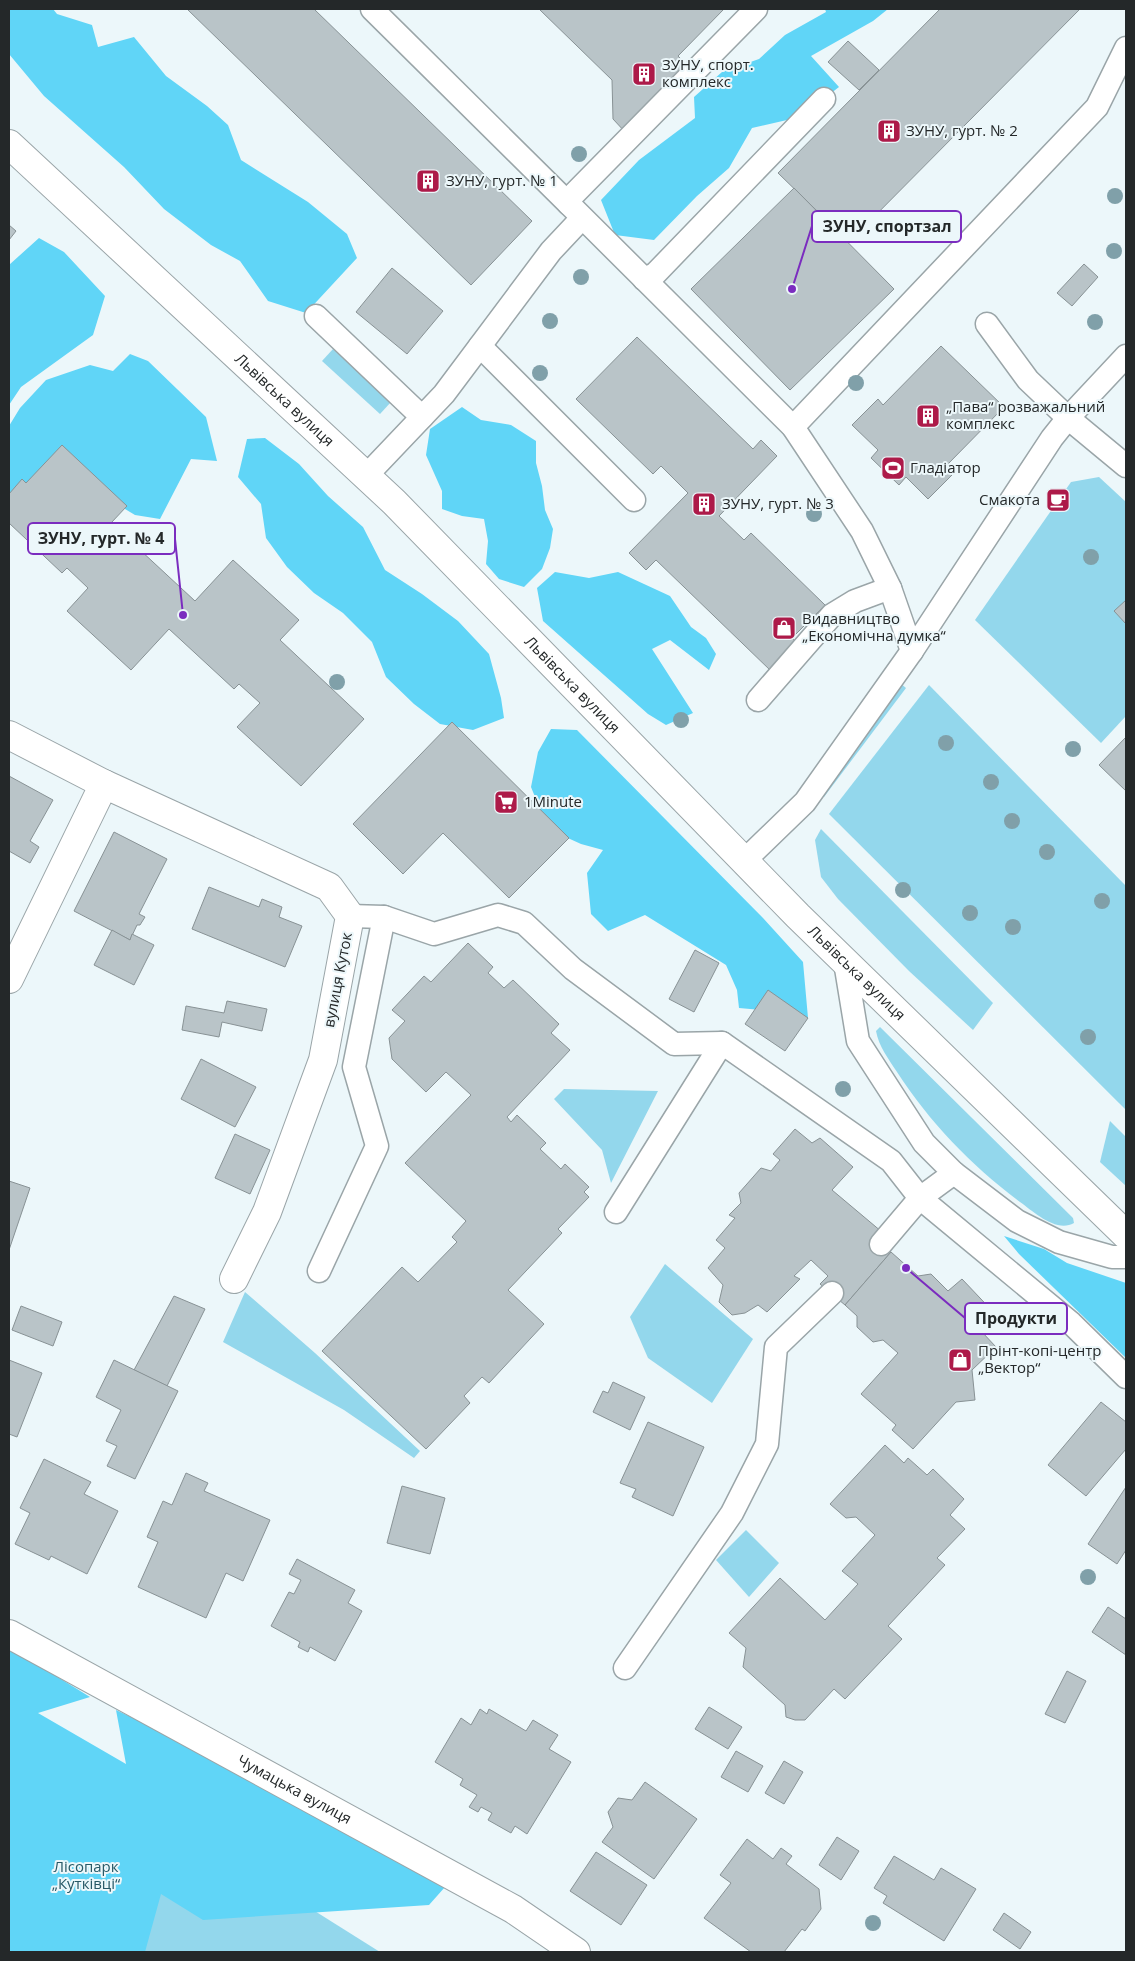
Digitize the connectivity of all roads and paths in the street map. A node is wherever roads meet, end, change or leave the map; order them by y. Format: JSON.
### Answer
{"nodes":[{"id":1,"x":372,"y":9,"type":"edge"},
{"id":2,"x":756,"y":9,"type":"edge"},
{"id":3,"x":1126,"y":48,"type":"edge"},
{"id":4,"x":824,"y":99,"type":"dead end"},
{"id":5,"x":9,"y":144,"type":"edge"},
{"id":6,"x":576,"y":211,"type":"junction"},
{"id":7,"x":644,"y":279,"type":"junction"},
{"id":8,"x":316,"y":316,"type":"dead end"},
{"id":9,"x":987,"y":324,"type":"dead end"},
{"id":10,"x":480,"y":346,"type":"junction"},
{"id":11,"x":1126,"y":356,"type":"edge"},
{"id":12,"x":422,"y":417,"type":"junction"},
{"id":13,"x":1068,"y":418,"type":"junction"},
{"id":14,"x":793,"y":427,"type":"junction"},
{"id":15,"x":1126,"y":466,"type":"edge"},
{"id":16,"x":366,"y":476,"type":"junction"},
{"id":17,"x":634,"y":500,"type":"dead end"},
{"id":18,"x":890,"y":588,"type":"junction"},
{"id":19,"x":912,"y":650,"type":"junction"},
{"id":20,"x":758,"y":700,"type":"dead end"},
{"id":21,"x":9,"y":735,"type":"edge"},
{"id":22,"x":104,"y":784,"type":"junction"},
{"id":23,"x":744,"y":861,"type":"junction"},
{"id":24,"x":350,"y":916,"type":"junction"},
{"id":25,"x":384,"y":917,"type":"junction"},
{"id":26,"x":846,"y":962,"type":"junction"},
{"id":27,"x":9,"y":979,"type":"edge"},
{"id":28,"x":722,"y":1043,"type":"junction"},
{"id":29,"x":954,"y":1173,"type":"junction"},
{"id":30,"x":920,"y":1198,"type":"junction"},
{"id":31,"x":616,"y":1212,"type":"dead end"},
{"id":32,"x":1126,"y":1235,"type":"edge"},
{"id":33,"x":881,"y":1244,"type":"dead end"},
{"id":34,"x":1126,"y":1257,"type":"edge"},
{"id":35,"x":319,"y":1271,"type":"dead end"},
{"id":36,"x":234,"y":1279,"type":"dead end"},
{"id":37,"x":832,"y":1294,"type":"dead end"},
{"id":38,"x":1126,"y":1377,"type":"edge"},
{"id":39,"x":9,"y":1634,"type":"edge"},
{"id":40,"x":626,"y":1668,"type":"dead end"},
{"id":41,"x":576,"y":1952,"type":"edge"}],
"edges":[{"from":1,"to":6,"type":"lane"},
{"from":2,"to":6,"type":"lane"},
{"from":3,"to":14,"type":"lane"},
{"from":4,"to":7,"type":"lane"},
{"from":5,"to":16,"type":"street","name":"Львівська вулиця"},
{"from":6,"to":7,"type":"lane"},
{"from":6,"to":10,"type":"lane"},
{"from":7,"to":14,"type":"lane"},
{"from":8,"to":12,"type":"lane"},
{"from":9,"to":13,"type":"lane"},
{"from":10,"to":12,"type":"lane"},
{"from":10,"to":17,"type":"lane"},
{"from":11,"to":13,"type":"lane"},
{"from":12,"to":16,"type":"lane"},
{"from":13,"to":15,"type":"lane"},
{"from":13,"to":19,"type":"lane"},
{"from":14,"to":18,"type":"lane"},
{"from":16,"to":23,"type":"street","name":"Львівська вулиця"},
{"from":18,"to":19,"type":"lane"},
{"from":18,"to":20,"type":"lane"},
{"from":19,"to":23,"type":"lane"},
{"from":21,"to":22,"type":"street","name":"вулиця Куток"},
{"from":22,"to":24,"type":"street","name":"вулиця Куток"},
{"from":22,"to":27,"type":"street"},
{"from":23,"to":26,"type":"street","name":"Львівська вулиця"},
{"from":24,"to":25,"type":"lane"},
{"from":24,"to":36,"type":"street","name":"вулиця Куток"},
{"from":25,"to":28,"type":"lane"},
{"from":25,"to":35,"type":"lane"},
{"from":26,"to":29,"type":"lane"},
{"from":26,"to":32,"type":"street","name":"Львівська вулиця"},
{"from":28,"to":30,"type":"lane"},
{"from":28,"to":31,"type":"lane"},
{"from":29,"to":30,"type":"lane"},
{"from":29,"to":34,"type":"lane"},
{"from":30,"to":33,"type":"lane"},
{"from":30,"to":38,"type":"lane"},
{"from":37,"to":40,"type":"lane"},
{"from":39,"to":41,"type":"street","name":"Чумацька вулиця"}]}
